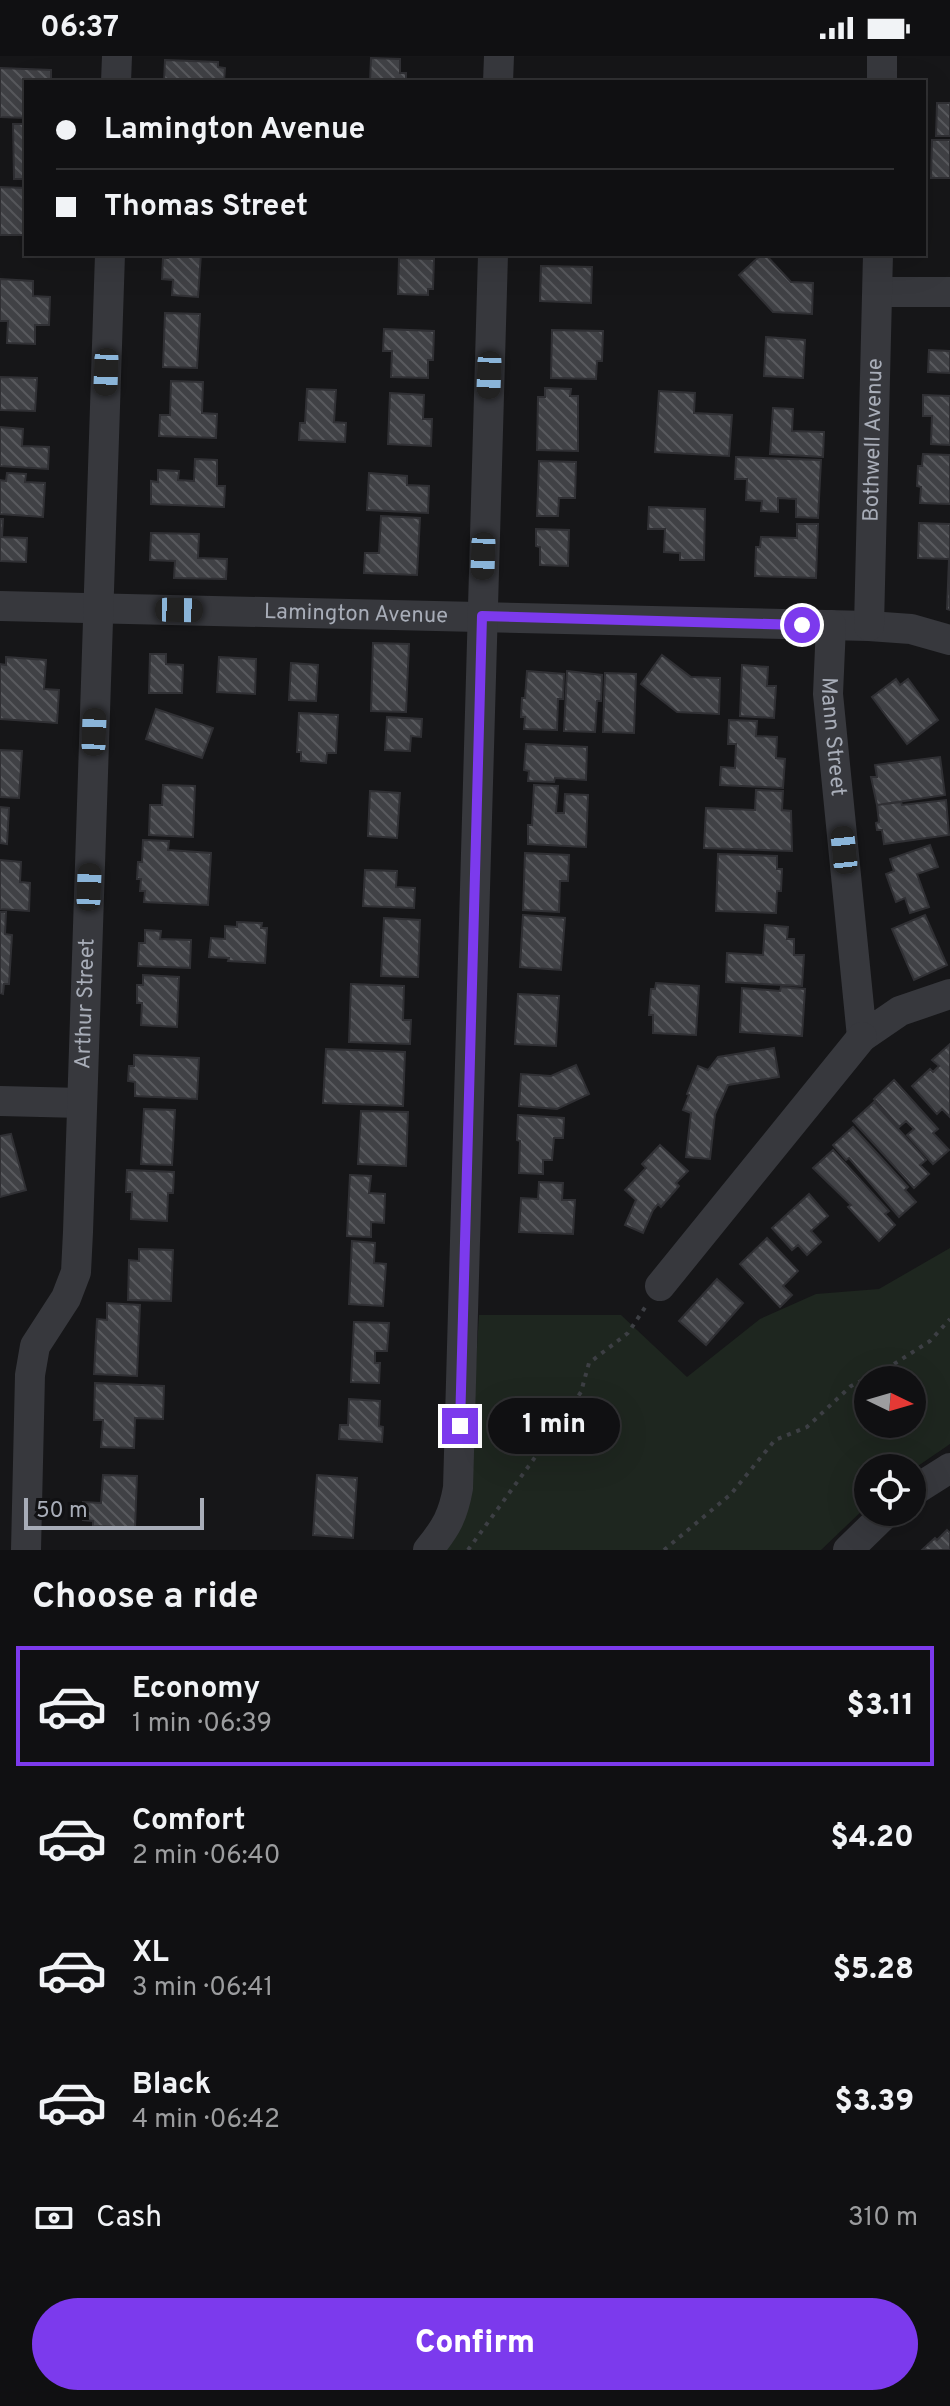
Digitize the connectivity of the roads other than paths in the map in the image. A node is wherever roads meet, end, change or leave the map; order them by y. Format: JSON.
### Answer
{"nodes":[{"id":1,"x":117,"y":56,"type":"edge"},
{"id":2,"x":499,"y":56,"type":"edge"},
{"id":3,"x":882,"y":56,"type":"edge"},
{"id":4,"x":116,"y":80,"type":"edge"},
{"id":5,"x":498,"y":80,"type":"edge"},
{"id":6,"x":882,"y":80,"type":"edge"},
{"id":7,"x":110,"y":256,"type":"edge"},
{"id":8,"x":493,"y":256,"type":"edge"},
{"id":9,"x":878,"y":256,"type":"edge"},
{"id":10,"x":878,"y":292,"type":"junction"},
{"id":11,"x":950,"y":292,"type":"edge"},
{"id":12,"x":0,"y":606,"type":"edge"},
{"id":13,"x":98,"y":608,"type":"junction"},
{"id":14,"x":482,"y":616,"type":"junction"},
{"id":15,"x":831,"y":625,"type":"junction"},
{"id":16,"x":869,"y":626,"type":"junction"},
{"id":17,"x":950,"y":640,"type":"edge"},
{"id":18,"x":950,"y":994,"type":"edge"},
{"id":19,"x":862,"y":1037,"type":"junction"},
{"id":20,"x":0,"y":1101,"type":"edge"},
{"id":21,"x":82,"y":1103,"type":"junction"},
{"id":22,"x":660,"y":1286,"type":"road end"},
{"id":23,"x":950,"y":1468,"type":"edge"},
{"id":24,"x":926,"y":1483,"type":"edge"},
{"id":25,"x":873,"y":1526,"type":"edge"},
{"id":26,"x":26,"y":1550,"type":"edge"},
{"id":27,"x":428,"y":1550,"type":"edge"},
{"id":28,"x":848,"y":1550,"type":"edge"}],
"edges":[{"from":1,"to":4,"type":"street"},
{"from":2,"to":5,"type":"street"},
{"from":3,"to":6,"type":"street"},
{"from":7,"to":13,"type":"street","name":"Arthur Street"},
{"from":8,"to":14,"type":"street"},
{"from":9,"to":10,"type":"street","name":"Bothwell Avenue"},
{"from":10,"to":11,"type":"street"},
{"from":10,"to":16,"type":"street","name":"Bothwell Avenue"},
{"from":12,"to":13,"type":"street","name":"Lamington Avenue"},
{"from":13,"to":14,"type":"street","name":"Lamington Avenue"},
{"from":13,"to":21,"type":"street","name":"Arthur Street"},
{"from":14,"to":15,"type":"street","name":"Lamington Avenue"},
{"from":14,"to":27,"type":"street"},
{"from":15,"to":16,"type":"street","name":"Lamington Avenue"},
{"from":15,"to":19,"type":"street","name":"Mann Street"},
{"from":16,"to":17,"type":"street","name":"Lamington Avenue"},
{"from":18,"to":19,"type":"street"},
{"from":19,"to":22,"type":"street"},
{"from":20,"to":21,"type":"street"},
{"from":21,"to":26,"type":"street","name":"Arthur Street"},
{"from":23,"to":24,"type":"street"},
{"from":25,"to":28,"type":"street"}]}
